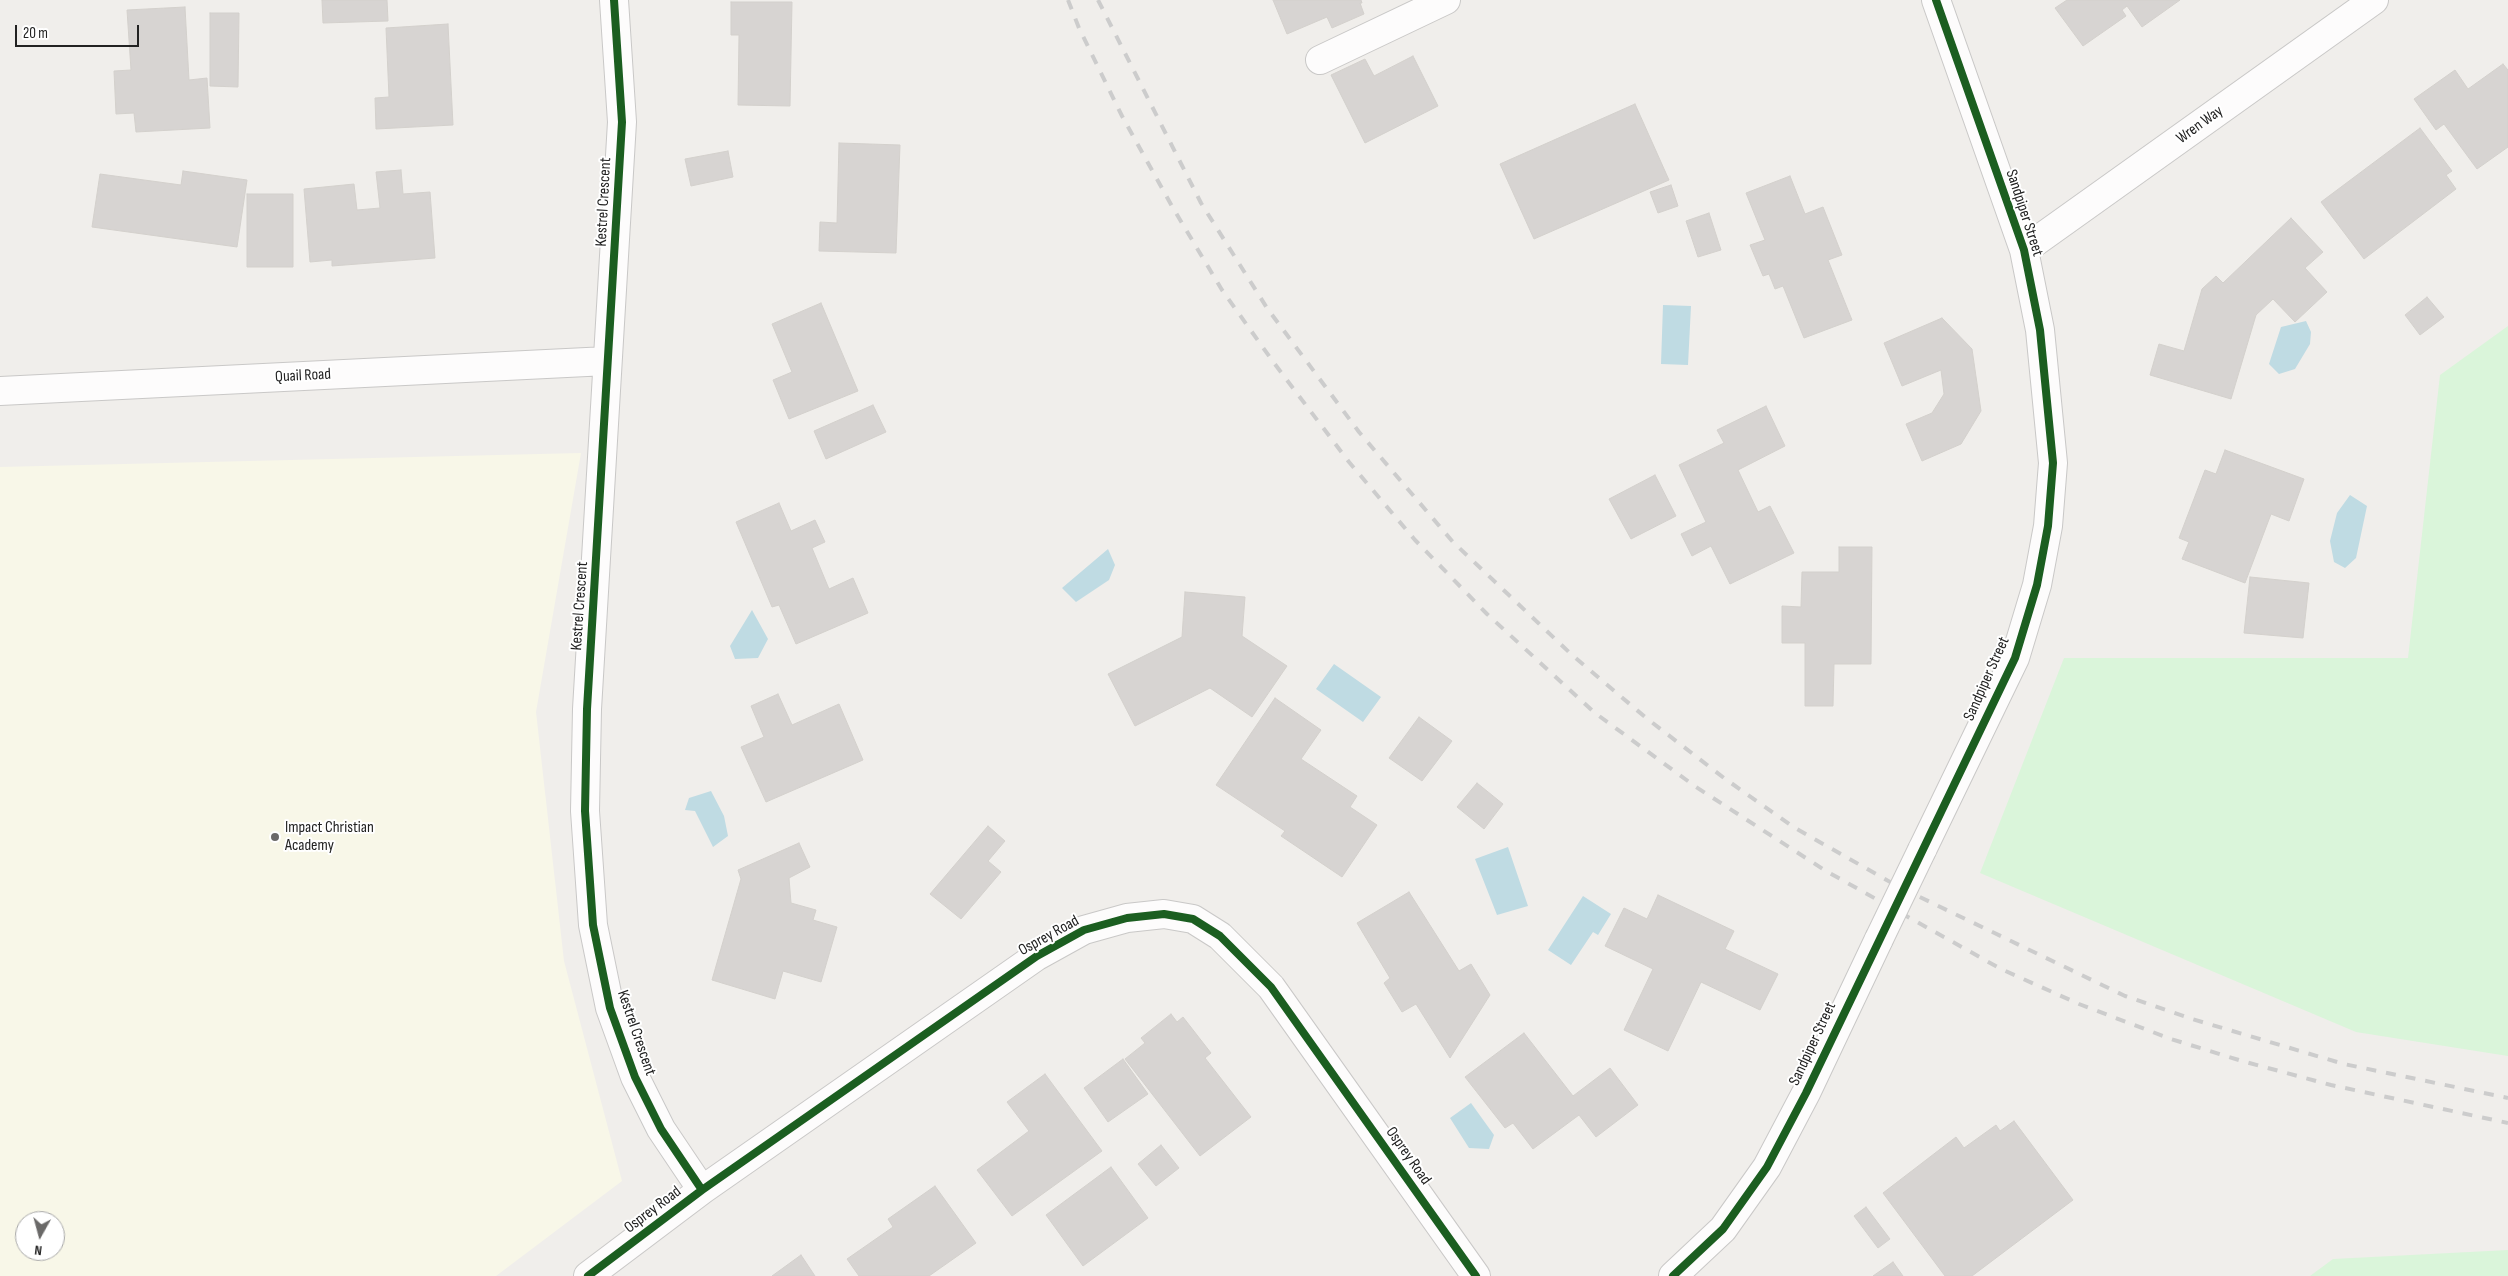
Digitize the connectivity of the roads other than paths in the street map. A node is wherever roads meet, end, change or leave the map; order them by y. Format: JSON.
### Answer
{"nodes":[{"id":1,"x":614,"y":0,"type":"edge"},
{"id":2,"x":1446,"y":0,"type":"edge"},
{"id":3,"x":1936,"y":0,"type":"edge"},
{"id":4,"x":2374,"y":0,"type":"edge"},
{"id":5,"x":1320,"y":60,"type":"dead end"},
{"id":6,"x":2024,"y":250,"type":"junction"},
{"id":7,"x":607,"y":361,"type":"junction"},
{"id":8,"x":0,"y":390,"type":"edge"},
{"id":9,"x":702,"y":1190,"type":"junction"},
{"id":10,"x":588,"y":1276,"type":"edge"},
{"id":11,"x":1476,"y":1276,"type":"edge"},
{"id":12,"x":1673,"y":1276,"type":"edge"}],
"edges":[{"from":1,"to":7,"type":"street","name":"Kestrel Crescent"},
{"from":2,"to":5,"type":"street"},
{"from":3,"to":6,"type":"street","name":"Sandpiper Street"},
{"from":4,"to":6,"type":"street","name":"Wren Way"},
{"from":6,"to":12,"type":"street","name":"Sandpiper Street","bridge":true},
{"from":7,"to":8,"type":"street","name":"Quail Road"},
{"from":7,"to":9,"type":"street","name":"Kestrel Crescent"},
{"from":9,"to":10,"type":"street","name":"Osprey Road"},
{"from":9,"to":11,"type":"street","name":"Osprey Road"}]}
